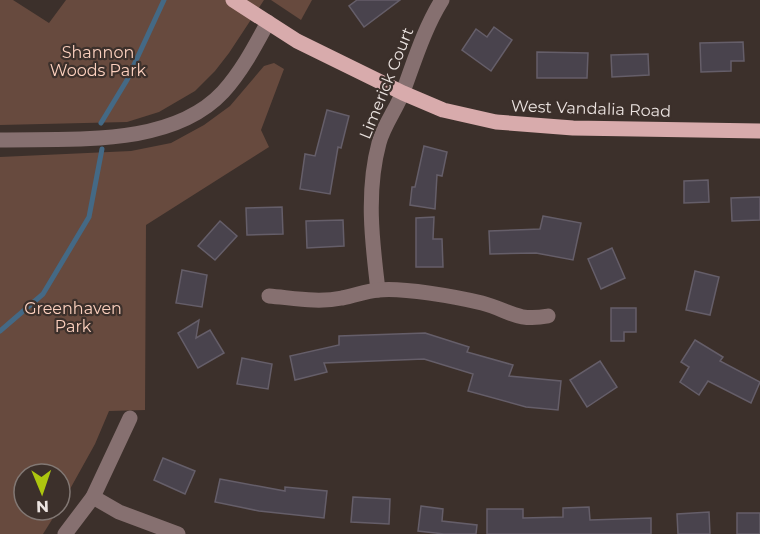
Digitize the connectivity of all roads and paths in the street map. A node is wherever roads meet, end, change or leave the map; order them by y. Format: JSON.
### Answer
{"nodes":[{"id":1,"x":233,"y":0,"type":"edge"},
{"id":2,"x":442,"y":0,"type":"edge"},
{"id":3,"x":268,"y":22,"type":"junction"},
{"id":4,"x":403,"y":93,"type":"junction"},
{"id":5,"x":760,"y":131,"type":"edge"},
{"id":6,"x":0,"y":140,"type":"edge"},
{"id":7,"x":378,"y":290,"type":"junction"},
{"id":8,"x":269,"y":296,"type":"dead end"},
{"id":9,"x":548,"y":316,"type":"dead end"},
{"id":10,"x":129,"y":418,"type":"dead end"},
{"id":11,"x":93,"y":497,"type":"junction"},
{"id":12,"x":65,"y":534,"type":"edge"},
{"id":13,"x":178,"y":534,"type":"edge"}],
"edges":[{"from":1,"to":3,"type":"main road","name":"West Vandalia Road"},
{"from":2,"to":4,"type":"street","name":"Limerick Court"},
{"from":3,"to":4,"type":"main road","name":"West Vandalia Road"},
{"from":3,"to":6,"type":"street"},
{"from":4,"to":5,"type":"main road","name":"West Vandalia Road"},
{"from":4,"to":7,"type":"street","name":"Limerick Court"},
{"from":7,"to":8,"type":"street"},
{"from":7,"to":9,"type":"street"},
{"from":10,"to":11,"type":"street"},
{"from":11,"to":12,"type":"street"},
{"from":11,"to":13,"type":"street"}]}
